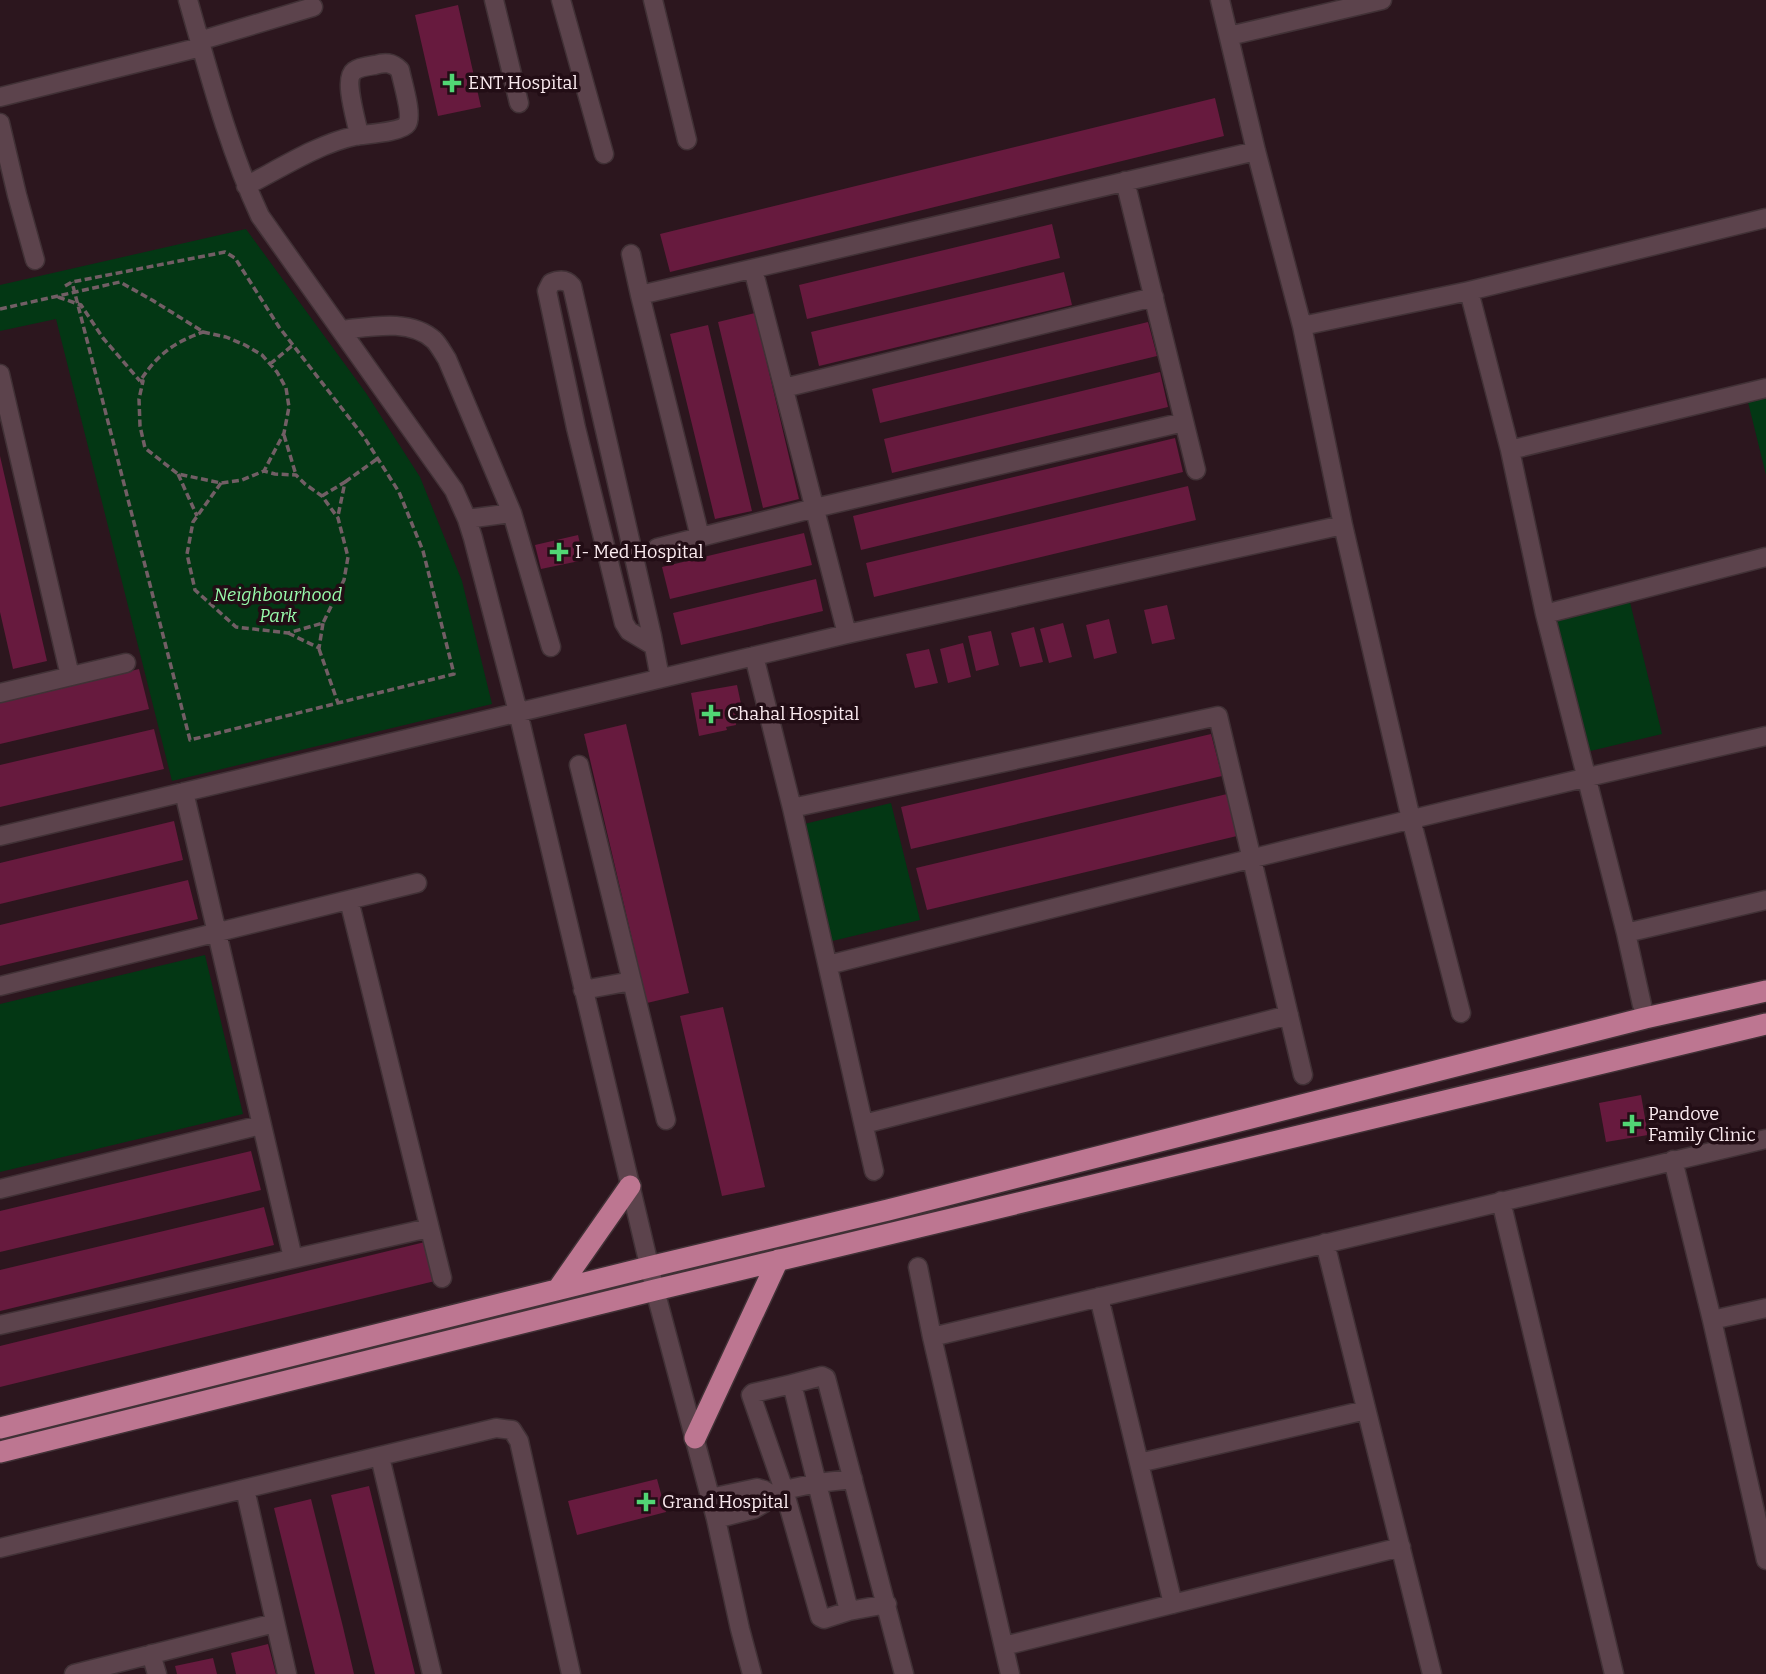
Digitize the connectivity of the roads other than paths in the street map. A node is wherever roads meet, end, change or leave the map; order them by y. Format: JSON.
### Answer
{"nodes":[{"id":1,"x":188,"y":0,"type":"edge"},
{"id":2,"x":494,"y":0,"type":"edge"},
{"id":3,"x":561,"y":0,"type":"edge"},
{"id":4,"x":653,"y":0,"type":"edge"},
{"id":5,"x":1220,"y":0,"type":"edge"},
{"id":6,"x":1382,"y":0,"type":"edge"},
{"id":7,"x":313,"y":7,"type":"dead end"},
{"id":8,"x":1229,"y":36,"type":"junction"},
{"id":9,"x":200,"y":44,"type":"junction"},
{"id":10,"x":0,"y":97,"type":"edge"},
{"id":11,"x":519,"y":103,"type":"dead end"},
{"id":12,"x":0,"y":123,"type":"edge"},
{"id":13,"x":359,"y":135,"type":"junction"},
{"id":14,"x":687,"y":140,"type":"dead end"},
{"id":15,"x":1256,"y":151,"type":"junction"},
{"id":16,"x":604,"y":154,"type":"dead end"},
{"id":17,"x":1125,"y":181,"type":"junction"},
{"id":18,"x":246,"y":186,"type":"junction"},
{"id":19,"x":8,"y":197,"type":"edge"},
{"id":20,"x":1766,"y":218,"type":"edge"},
{"id":21,"x":631,"y":254,"type":"dead end"},
{"id":22,"x":35,"y":260,"type":"dead end"},
{"id":23,"x":753,"y":269,"type":"junction"},
{"id":24,"x":1469,"y":291,"type":"junction"},
{"id":25,"x":640,"y":295,"type":"junction"},
{"id":26,"x":1154,"y":297,"type":"junction"},
{"id":27,"x":1302,"y":326,"type":"junction"},
{"id":28,"x":341,"y":330,"type":"junction"},
{"id":29,"x":0,"y":374,"type":"edge"},
{"id":30,"x":784,"y":387,"type":"junction"},
{"id":31,"x":1766,"y":388,"type":"edge"},
{"id":32,"x":3,"y":405,"type":"edge"},
{"id":33,"x":1184,"y":422,"type":"junction"},
{"id":34,"x":1510,"y":450,"type":"junction"},
{"id":35,"x":1196,"y":470,"type":"dead end"},
{"id":36,"x":815,"y":508,"type":"junction"},
{"id":37,"x":512,"y":513,"type":"junction"},
{"id":38,"x":467,"y":519,"type":"junction"},
{"id":39,"x":1343,"y":525,"type":"junction"},
{"id":40,"x":700,"y":537,"type":"junction"},
{"id":41,"x":657,"y":548,"type":"dead end"},
{"id":42,"x":1766,"y":557,"type":"edge"},
{"id":43,"x":1545,"y":614,"type":"junction"},
{"id":44,"x":847,"y":634,"type":"junction"},
{"id":45,"x":653,"y":646,"type":"junction"},
{"id":46,"x":551,"y":647,"type":"dead end"},
{"id":47,"x":754,"y":656,"type":"junction"},
{"id":48,"x":126,"y":663,"type":"dead end"},
{"id":49,"x":70,"y":676,"type":"junction"},
{"id":50,"x":660,"y":678,"type":"junction"},
{"id":51,"x":0,"y":693,"type":"edge"},
{"id":52,"x":518,"y":712,"type":"junction"},
{"id":53,"x":1766,"y":736,"type":"edge"},
{"id":54,"x":579,"y":765,"type":"dead end"},
{"id":55,"x":1586,"y":777,"type":"junction"},
{"id":56,"x":184,"y":792,"type":"junction"},
{"id":57,"x":792,"y":808,"type":"junction"},
{"id":58,"x":1411,"y":819,"type":"junction"},
{"id":59,"x":0,"y":836,"type":"edge"},
{"id":60,"x":1252,"y":859,"type":"junction"},
{"id":61,"x":417,"y":883,"type":"dead end"},
{"id":62,"x":349,"y":900,"type":"junction"},
{"id":63,"x":1766,"y":900,"type":"edge"},
{"id":64,"x":217,"y":932,"type":"junction"},
{"id":65,"x":1626,"y":933,"type":"junction"},
{"id":66,"x":828,"y":965,"type":"junction"},
{"id":67,"x":632,"y":981,"type":"junction"},
{"id":68,"x":0,"y":986,"type":"edge"},
{"id":69,"x":583,"y":990,"type":"junction"},
{"id":70,"x":1766,"y":991,"type":"edge"},
{"id":71,"x":1642,"y":1005,"type":"dead end"},
{"id":72,"x":1461,"y":1013,"type":"dead end"},
{"id":73,"x":1289,"y":1015,"type":"junction"},
{"id":74,"x":1766,"y":1024,"type":"edge"},
{"id":75,"x":1303,"y":1075,"type":"dead end"},
{"id":76,"x":666,"y":1120,"type":"dead end"},
{"id":77,"x":864,"y":1124,"type":"junction"},
{"id":78,"x":261,"y":1125,"type":"junction"},
{"id":79,"x":1766,"y":1139,"type":"edge"},
{"id":80,"x":1673,"y":1160,"type":"junction"},
{"id":81,"x":874,"y":1171,"type":"dead end"},
{"id":82,"x":630,"y":1186,"type":"junction"},
{"id":83,"x":0,"y":1189,"type":"edge"},
{"id":84,"x":1501,"y":1201,"type":"junction"},
{"id":85,"x":429,"y":1228,"type":"junction"},
{"id":86,"x":1325,"y":1243,"type":"junction"},
{"id":87,"x":293,"y":1258,"type":"junction"},
{"id":88,"x":778,"y":1260,"type":"junction"},
{"id":89,"x":649,"y":1267,"type":"junction"},
{"id":90,"x":918,"y":1267,"type":"dead end"},
{"id":91,"x":442,"y":1278,"type":"dead end"},
{"id":92,"x":558,"y":1289,"type":"junction"},
{"id":93,"x":654,"y":1290,"type":"junction"},
{"id":94,"x":1099,"y":1297,"type":"junction"},
{"id":95,"x":1766,"y":1308,"type":"edge"},
{"id":96,"x":1712,"y":1320,"type":"junction"},
{"id":97,"x":0,"y":1325,"type":"edge"},
{"id":98,"x":932,"y":1337,"type":"junction"},
{"id":99,"x":792,"y":1384,"type":"junction"},
{"id":100,"x":1366,"y":1410,"type":"junction"},
{"id":101,"x":0,"y":1428,"type":"edge"},
{"id":102,"x":695,"y":1438,"type":"junction"},
{"id":103,"x":0,"y":1452,"type":"edge"},
{"id":104,"x":380,"y":1457,"type":"junction"},
{"id":105,"x":1139,"y":1463,"type":"junction"},
{"id":106,"x":853,"y":1479,"type":"junction"},
{"id":107,"x":817,"y":1483,"type":"junction"},
{"id":108,"x":1757,"y":1483,"type":"edge"},
{"id":109,"x":245,"y":1489,"type":"junction"},
{"id":110,"x":777,"y":1492,"type":"junction"},
{"id":111,"x":710,"y":1498,"type":"junction"},
{"id":112,"x":716,"y":1519,"type":"junction"},
{"id":113,"x":1401,"y":1547,"type":"junction"},
{"id":114,"x":0,"y":1548,"type":"edge"},
{"id":115,"x":1766,"y":1560,"type":"edge"},
{"id":116,"x":887,"y":1604,"type":"junction"},
{"id":117,"x":1173,"y":1604,"type":"junction"},
{"id":118,"x":849,"y":1611,"type":"junction"},
{"id":119,"x":275,"y":1623,"type":"junction"},
{"id":120,"x":1004,"y":1646,"type":"junction"},
{"id":121,"x":152,"y":1654,"type":"junction"},
{"id":122,"x":1610,"y":1673,"type":"edge"},
{"id":123,"x":74,"y":1674,"type":"edge"},
{"id":124,"x":157,"y":1674,"type":"edge"},
{"id":125,"x":288,"y":1674,"type":"edge"},
{"id":126,"x":432,"y":1674,"type":"edge"},
{"id":127,"x":571,"y":1674,"type":"edge"},
{"id":128,"x":752,"y":1674,"type":"edge"},
{"id":129,"x":904,"y":1674,"type":"edge"},
{"id":130,"x":1010,"y":1674,"type":"edge"},
{"id":131,"x":1432,"y":1674,"type":"edge"}],
"edges":[{"from":1,"to":9,"type":"street"},
{"from":2,"to":11,"type":"street"},
{"from":3,"to":16,"type":"street"},
{"from":4,"to":14,"type":"street"},
{"from":5,"to":8,"type":"street"},
{"from":6,"to":8,"type":"street"},
{"from":7,"to":9,"type":"street"},
{"from":8,"to":15,"type":"street"},
{"from":9,"to":10,"type":"street"},
{"from":9,"to":18,"type":"street"},
{"from":12,"to":19,"type":"street"},
{"from":13,"to":13,"type":"street"},
{"from":13,"to":18,"type":"street"},
{"from":15,"to":17,"type":"street"},
{"from":15,"to":27,"type":"street"},
{"from":17,"to":23,"type":"street"},
{"from":17,"to":26,"type":"street"},
{"from":18,"to":28,"type":"street"},
{"from":19,"to":22,"type":"street"},
{"from":20,"to":24,"type":"street"},
{"from":21,"to":25,"type":"street"},
{"from":23,"to":25,"type":"street"},
{"from":23,"to":30,"type":"street"},
{"from":24,"to":27,"type":"street"},
{"from":24,"to":34,"type":"street"},
{"from":25,"to":40,"type":"street"},
{"from":26,"to":30,"type":"street"},
{"from":26,"to":33,"type":"street"},
{"from":27,"to":39,"type":"street"},
{"from":28,"to":37,"type":"street"},
{"from":28,"to":38,"type":"street"},
{"from":29,"to":32,"type":"street"},
{"from":30,"to":36,"type":"street"},
{"from":31,"to":34,"type":"street"},
{"from":32,"to":49,"type":"street"},
{"from":33,"to":35,"type":"street"},
{"from":33,"to":36,"type":"street"},
{"from":34,"to":43,"type":"street"},
{"from":36,"to":40,"type":"street"},
{"from":36,"to":44,"type":"street"},
{"from":37,"to":38,"type":"street"},
{"from":37,"to":46,"type":"street"},
{"from":38,"to":52,"type":"street"},
{"from":39,"to":44,"type":"street"},
{"from":39,"to":58,"type":"street"},
{"from":40,"to":41,"type":"street"},
{"from":42,"to":43,"type":"street"},
{"from":43,"to":55,"type":"street"},
{"from":44,"to":47,"type":"street"},
{"from":45,"to":45,"type":"street"},
{"from":45,"to":50,"type":"street"},
{"from":47,"to":50,"type":"street"},
{"from":47,"to":57,"type":"street"},
{"from":48,"to":49,"type":"street"},
{"from":49,"to":51,"type":"street"},
{"from":50,"to":52,"type":"street"},
{"from":52,"to":56,"type":"street"},
{"from":52,"to":69,"type":"street"},
{"from":53,"to":55,"type":"street"},
{"from":54,"to":67,"type":"street"},
{"from":55,"to":58,"type":"street"},
{"from":55,"to":65,"type":"street"},
{"from":56,"to":59,"type":"street"},
{"from":56,"to":64,"type":"street"},
{"from":57,"to":60,"type":"street"},
{"from":57,"to":66,"type":"street"},
{"from":58,"to":60,"type":"street"},
{"from":58,"to":72,"type":"street"},
{"from":60,"to":66,"type":"street"},
{"from":60,"to":73,"type":"street"},
{"from":61,"to":62,"type":"street"},
{"from":62,"to":64,"type":"street"},
{"from":62,"to":85,"type":"street"},
{"from":63,"to":65,"type":"street"},
{"from":64,"to":68,"type":"street"},
{"from":64,"to":78,"type":"street"},
{"from":65,"to":71,"type":"street"},
{"from":66,"to":77,"type":"street"},
{"from":67,"to":69,"type":"street"},
{"from":67,"to":76,"type":"street"},
{"from":69,"to":82,"type":"street"},
{"from":70,"to":89,"type":"main road"},
{"from":73,"to":75,"type":"street"},
{"from":73,"to":77,"type":"street"},
{"from":74,"to":88,"type":"main road"},
{"from":77,"to":81,"type":"street"},
{"from":78,"to":83,"type":"street"},
{"from":78,"to":87,"type":"street"},
{"from":79,"to":80,"type":"street"},
{"from":80,"to":84,"type":"street"},
{"from":80,"to":96,"type":"street"},
{"from":82,"to":89,"type":"street"},
{"from":82,"to":92,"type":"main road"},
{"from":84,"to":86,"type":"street"},
{"from":84,"to":122,"type":"street"},
{"from":85,"to":87,"type":"street"},
{"from":85,"to":91,"type":"street"},
{"from":86,"to":94,"type":"street"},
{"from":86,"to":100,"type":"street"},
{"from":87,"to":97,"type":"street"},
{"from":88,"to":93,"type":"main road"},
{"from":88,"to":102,"type":"main road"},
{"from":89,"to":92,"type":"main road"},
{"from":89,"to":93,"type":"street"},
{"from":90,"to":98,"type":"street"},
{"from":92,"to":101,"type":"main road"},
{"from":93,"to":102,"type":"street"},
{"from":93,"to":103,"type":"main road"},
{"from":94,"to":98,"type":"street"},
{"from":94,"to":105,"type":"street"},
{"from":95,"to":96,"type":"street"},
{"from":96,"to":108,"type":"street"},
{"from":98,"to":120,"type":"street"},
{"from":99,"to":106,"type":"street"},
{"from":99,"to":107,"type":"street"},
{"from":99,"to":110,"type":"street"},
{"from":100,"to":105,"type":"street"},
{"from":100,"to":113,"type":"street"},
{"from":102,"to":111,"type":"street"},
{"from":104,"to":109,"type":"street"},
{"from":104,"to":126,"type":"street"},
{"from":104,"to":127,"type":"street"},
{"from":105,"to":117,"type":"street"},
{"from":106,"to":107,"type":"street"},
{"from":106,"to":116,"type":"street"},
{"from":107,"to":110,"type":"street"},
{"from":107,"to":118,"type":"street"},
{"from":108,"to":115,"type":"street"},
{"from":109,"to":114,"type":"street"},
{"from":109,"to":119,"type":"street"},
{"from":110,"to":111,"type":"street"},
{"from":110,"to":112,"type":"street"},
{"from":110,"to":118,"type":"street"},
{"from":111,"to":112,"type":"street"},
{"from":112,"to":128,"type":"street"},
{"from":113,"to":117,"type":"street"},
{"from":113,"to":131,"type":"street"},
{"from":116,"to":118,"type":"street"},
{"from":116,"to":129,"type":"street"},
{"from":117,"to":120,"type":"street"},
{"from":119,"to":121,"type":"street"},
{"from":119,"to":125,"type":"street"},
{"from":120,"to":130,"type":"street"},
{"from":121,"to":123,"type":"street"},
{"from":121,"to":124,"type":"street"}]}
